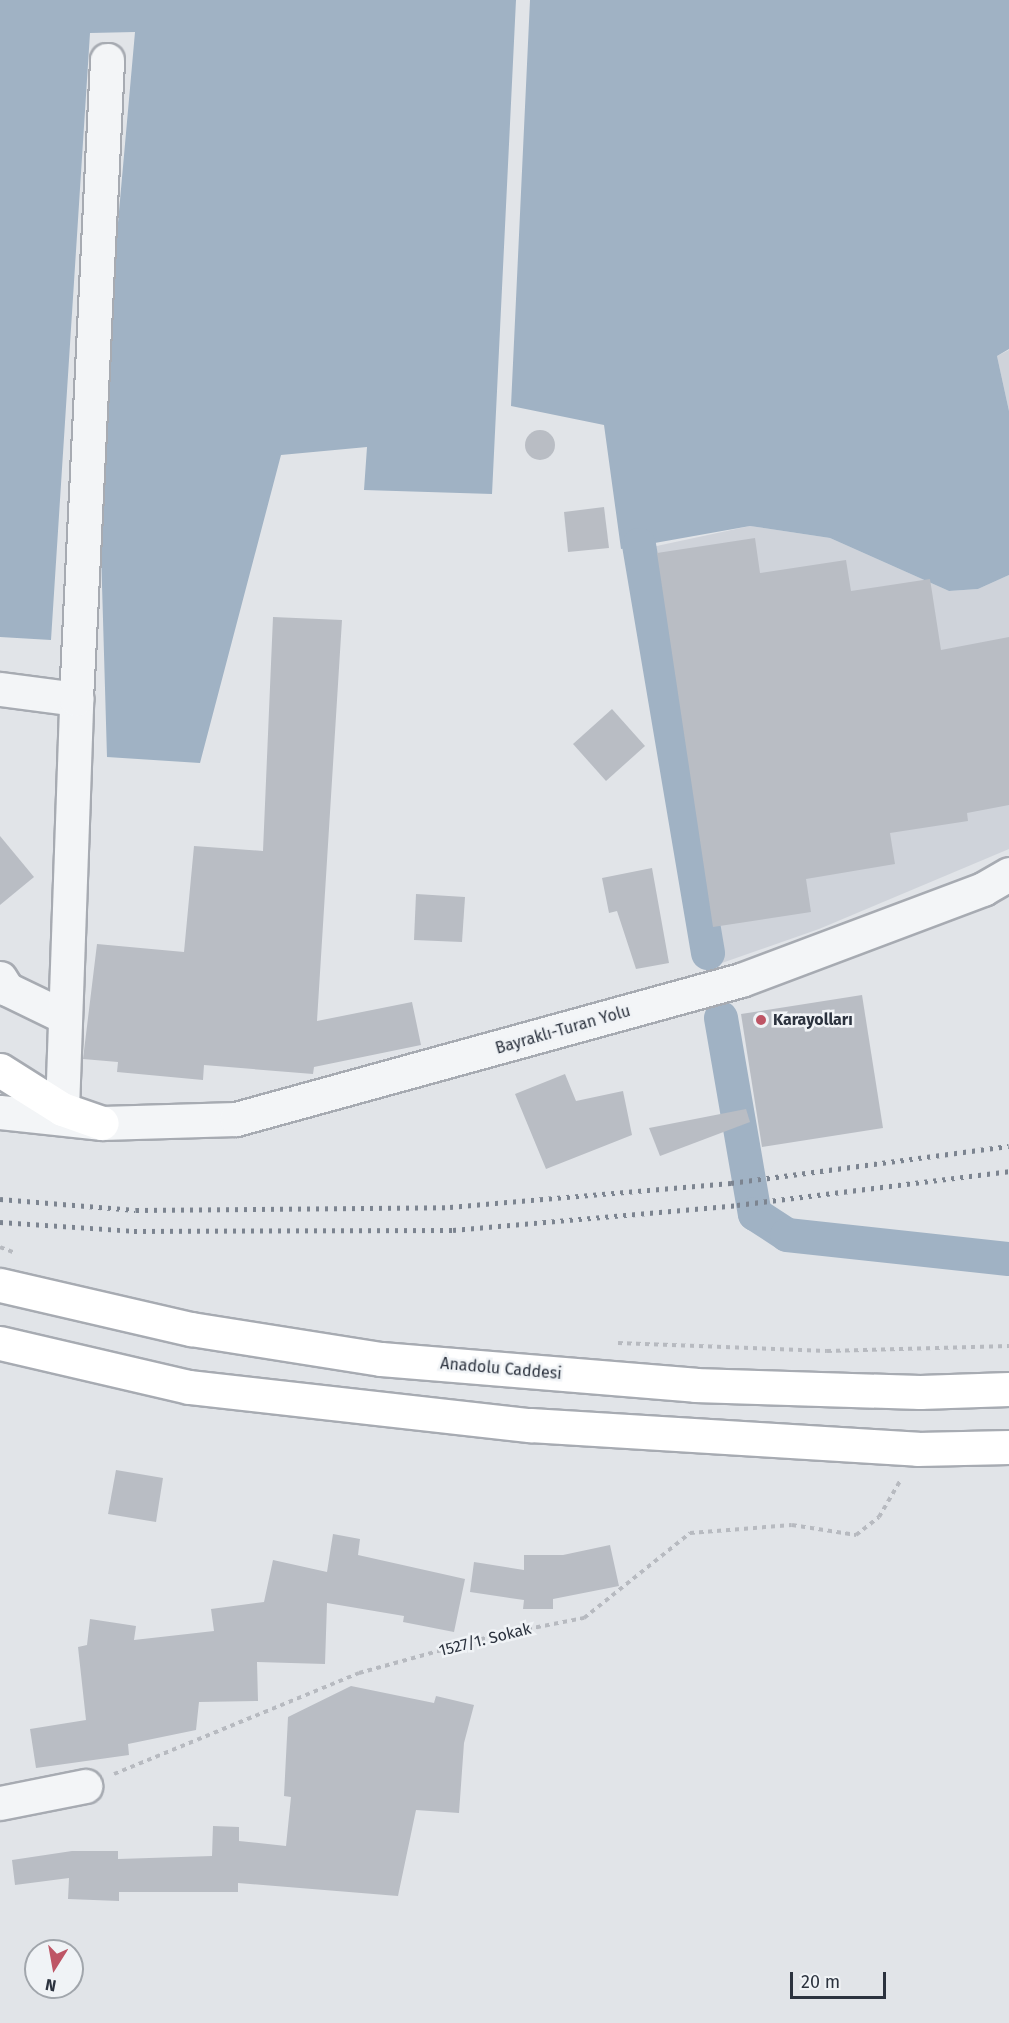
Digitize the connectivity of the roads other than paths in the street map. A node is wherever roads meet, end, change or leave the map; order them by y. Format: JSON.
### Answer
{"nodes":[{"id":1,"x":107,"y":60,"type":"dead end"},
{"id":2,"x":0,"y":689,"type":"edge"},
{"id":3,"x":76,"y":699,"type":"junction"},
{"id":4,"x":1009,"y":874,"type":"edge"},
{"id":5,"x":0,"y":978,"type":"edge"},
{"id":6,"x":65,"y":1017,"type":"junction"},
{"id":7,"x":0,"y":1070,"type":"edge"},
{"id":8,"x":62,"y":1109,"type":"junction"},
{"id":9,"x":0,"y":1112,"type":"edge"},
{"id":10,"x":102,"y":1123,"type":"junction"},
{"id":11,"x":0,"y":1285,"type":"edge"},
{"id":12,"x":0,"y":1343,"type":"edge"},
{"id":13,"x":1009,"y":1389,"type":"edge"},
{"id":14,"x":1009,"y":1447,"type":"edge"},
{"id":15,"x":85,"y":1786,"type":"road end"},
{"id":16,"x":0,"y":1803,"type":"edge"}],
"edges":[{"from":1,"to":3,"type":"street"},
{"from":2,"to":3,"type":"street"},
{"from":3,"to":6,"type":"street"},
{"from":4,"to":10,"type":"street","name":"Bayraklı-Turan Yolu"},
{"from":5,"to":6,"type":"street"},
{"from":6,"to":8,"type":"street"},
{"from":7,"to":8,"type":"highway"},
{"from":8,"to":10,"type":"highway"},
{"from":9,"to":10,"type":"street","name":"Bayraklı-Turan Yolu"},
{"from":11,"to":13,"type":"highway","name":"Anadolu Caddesi"},
{"from":12,"to":14,"type":"highway"},
{"from":15,"to":16,"type":"street"}]}
